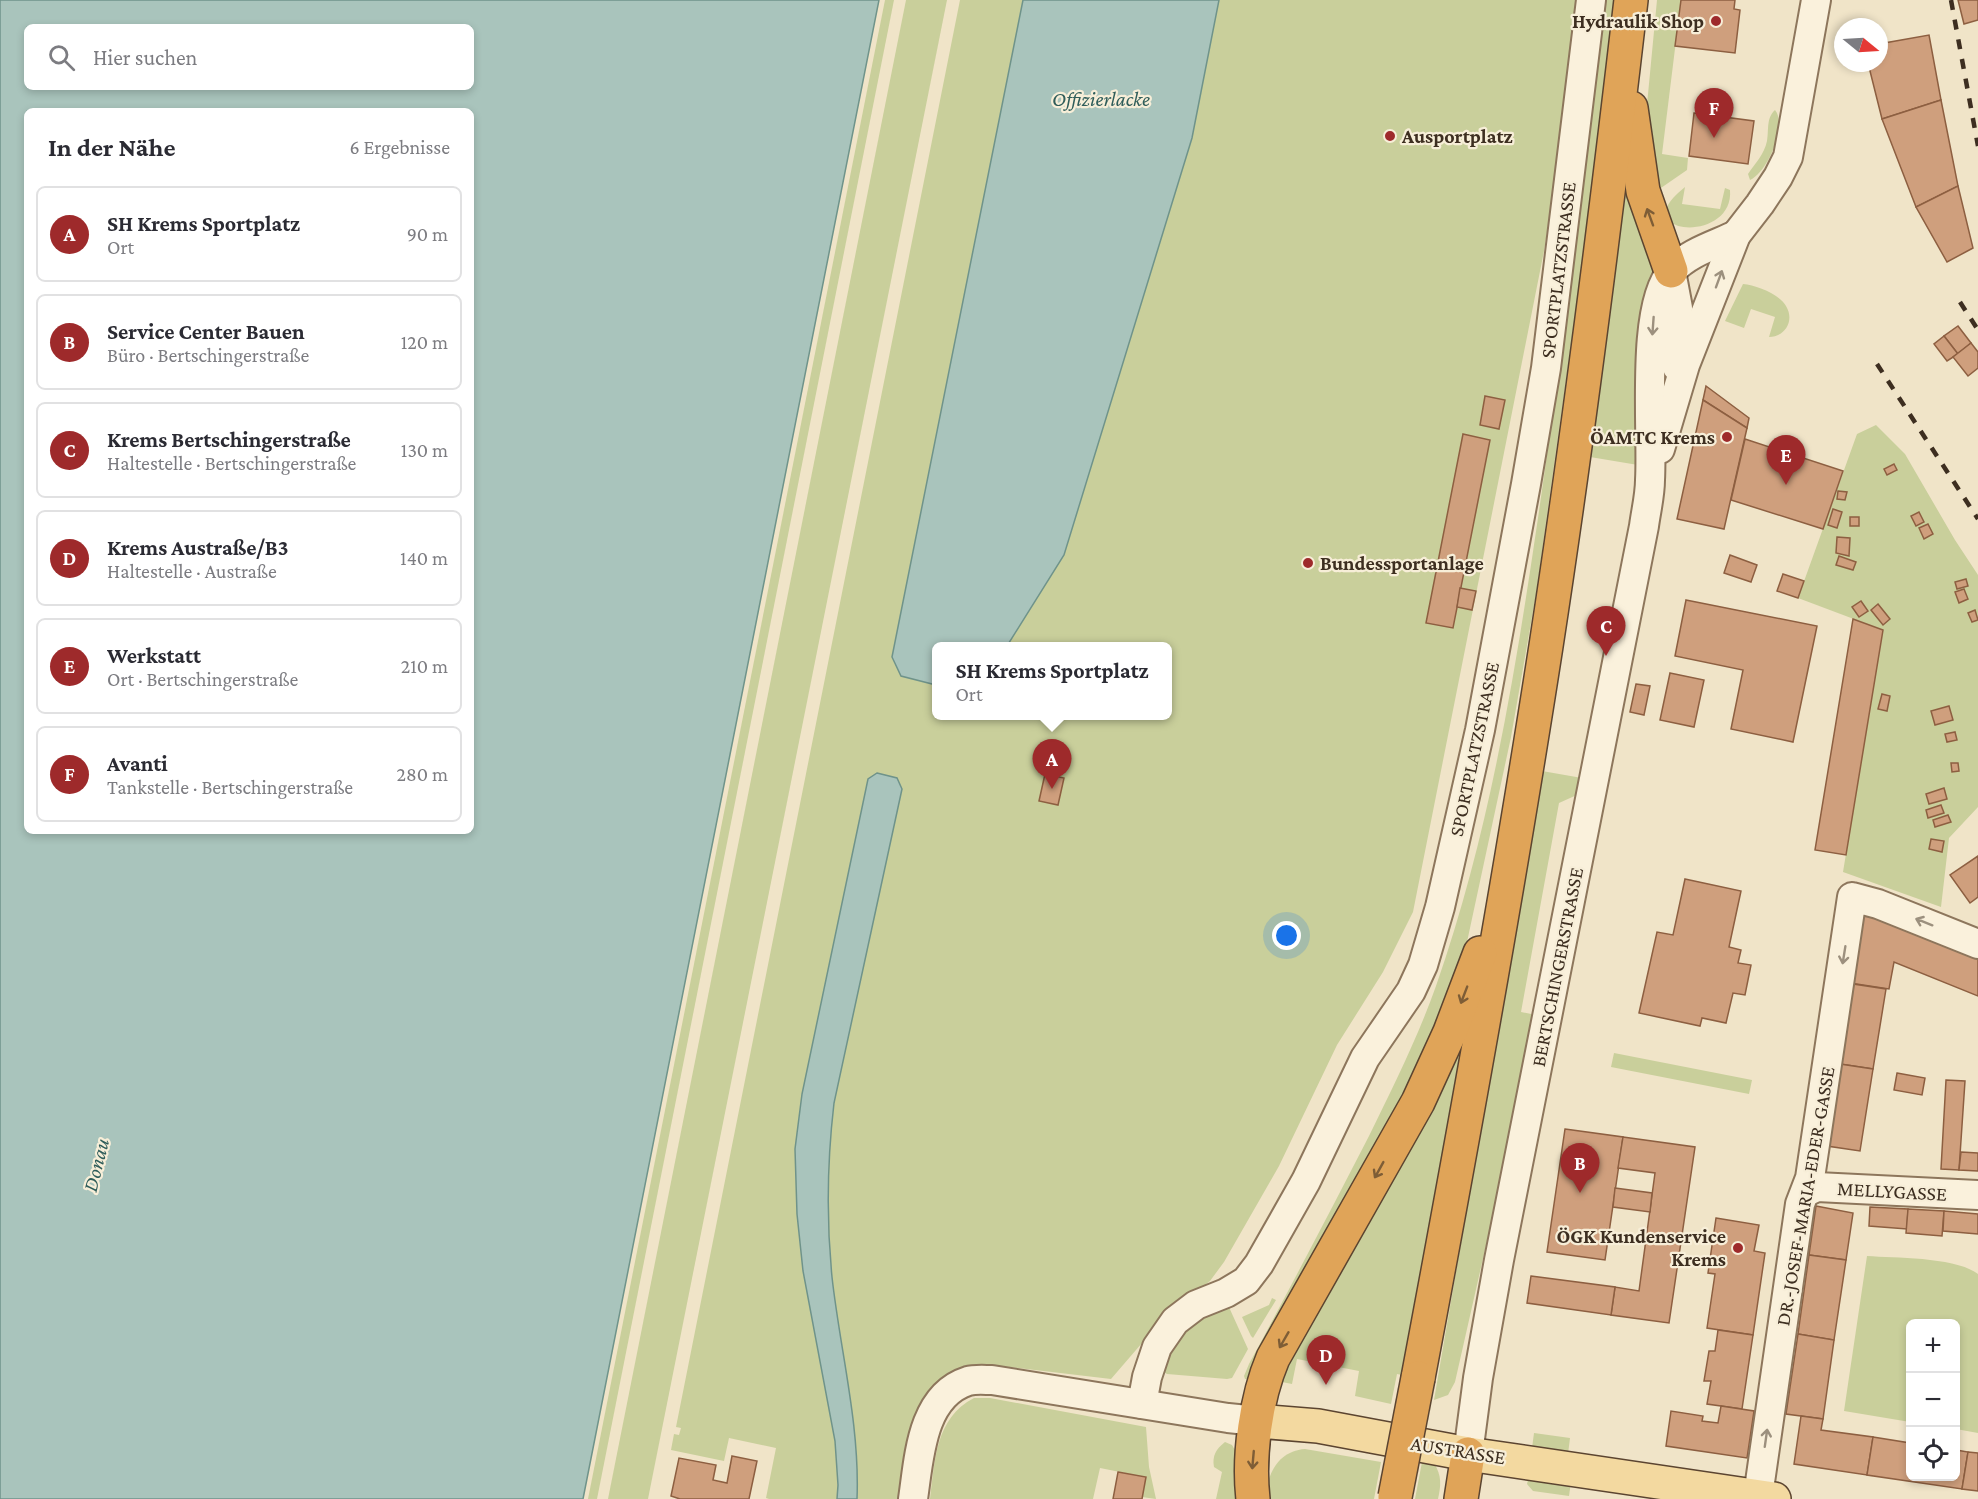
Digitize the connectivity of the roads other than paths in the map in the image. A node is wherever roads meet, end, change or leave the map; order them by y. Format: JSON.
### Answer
{"nodes":[{"id":1,"x":1592,"y":0,"type":"edge"},
{"id":2,"x":1631,"y":0,"type":"edge"},
{"id":3,"x":1816,"y":0,"type":"edge"},
{"id":4,"x":1625,"y":52,"type":"junction"},
{"id":5,"x":1736,"y":235,"type":"junction"},
{"id":6,"x":1671,"y":271,"type":"junction"},
{"id":7,"x":1676,"y":393,"type":"junction"},
{"id":8,"x":1650,"y":481,"type":"junction"},
{"id":9,"x":1507,"y":881,"type":"junction"},
{"id":10,"x":1978,"y":944,"type":"edge"},
{"id":11,"x":1806,"y":1191,"type":"junction"},
{"id":12,"x":1978,"y":1195,"type":"edge"},
{"id":13,"x":1142,"y":1404,"type":"junction"},
{"id":14,"x":1257,"y":1420,"type":"junction"},
{"id":15,"x":1468,"y":1454,"type":"junction"},
{"id":16,"x":1395,"y":1498,"type":"edge"},
{"id":17,"x":1766,"y":1498,"type":"edge"},
{"id":18,"x":913,"y":1499,"type":"edge"},
{"id":19,"x":1253,"y":1499,"type":"edge"},
{"id":20,"x":1461,"y":1499,"type":"edge"}],
"edges":[{"from":1,"to":13,"type":"street","name":"SPORTPLATZSTRASSE"},
{"from":2,"to":4,"type":"highway"},
{"from":3,"to":5,"type":"street","name":"BERTSCHINGERSTRASSE"},
{"from":6,"to":4,"type":"highway","one_way":true},
{"from":4,"to":9,"type":"highway"},
{"from":5,"to":6,"type":"street","name":"BERTSCHINGERSTRASSE"},
{"from":7,"to":5,"type":"street","name":"BERTSCHINGERSTRASSE","one_way":true},
{"from":6,"to":7,"type":"street","name":"BERTSCHINGERSTRASSE"},
{"from":6,"to":8,"type":"street","name":"BERTSCHINGERSTRASSE","one_way":true},
{"from":7,"to":8,"type":"street","name":"BERTSCHINGERSTRASSE"},
{"from":8,"to":15,"type":"street","name":"BERTSCHINGERSTRASSE"},
{"from":9,"to":14,"type":"highway","one_way":true},
{"from":9,"to":16,"type":"highway","bridge":true},
{"from":10,"to":11,"type":"street","name":"DR.-JOSEF-MARIA-EDER-GASSE","one_way":true},
{"from":11,"to":12,"type":"street","name":"MELLYGASSE"},
{"from":17,"to":11,"type":"street","name":"DR.-JOSEF-MARIA-EDER-GASSE","one_way":true},
{"from":13,"to":14,"type":"street","name":"AUSTRASSE"},
{"from":13,"to":18,"type":"street","name":"AUSTRASSE"},
{"from":14,"to":15,"type":"main road","name":"AUSTRASSE"},
{"from":14,"to":19,"type":"highway","one_way":true},
{"from":15,"to":17,"type":"main road","name":"AUSTRASSE"},
{"from":15,"to":20,"type":"highway"}]}
